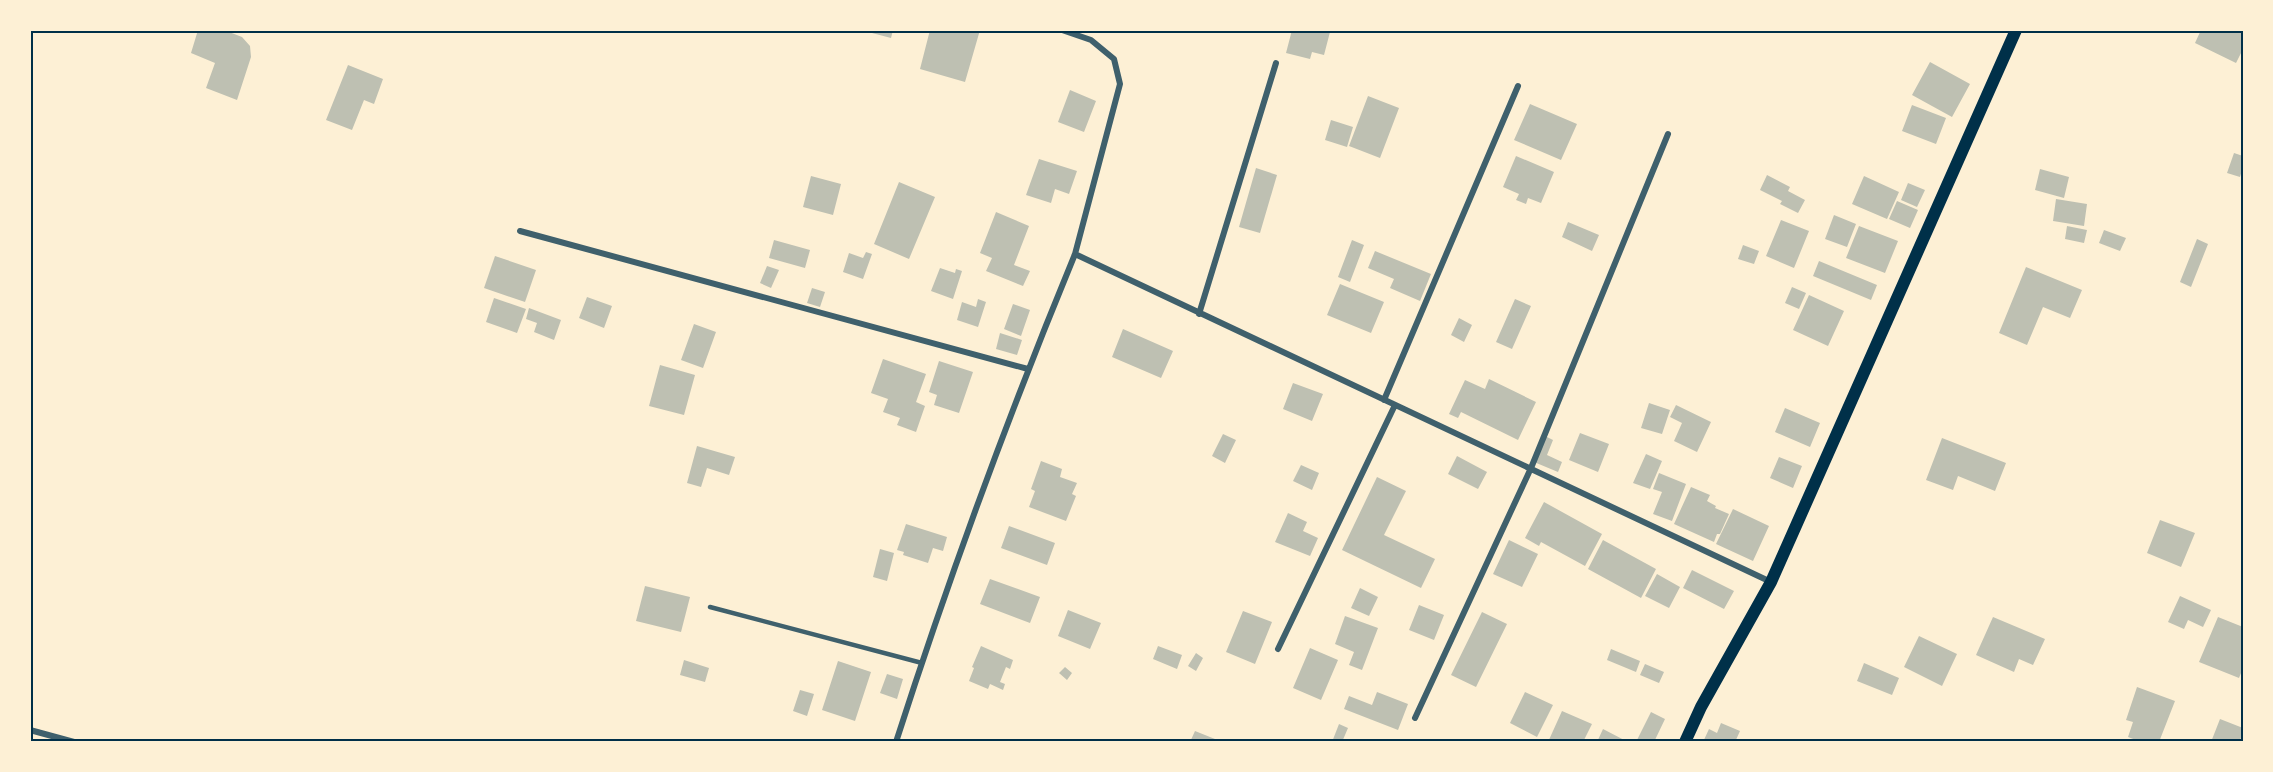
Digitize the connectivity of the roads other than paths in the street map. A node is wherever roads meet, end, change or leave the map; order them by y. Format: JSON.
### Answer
{"nodes":[{"id":1,"x":1062,"y":30,"type":"edge"},
{"id":2,"x":2016,"y":30,"type":"edge"},
{"id":3,"x":1276,"y":63,"type":"dead end"},
{"id":4,"x":1518,"y":86,"type":"dead end"},
{"id":5,"x":1668,"y":134,"type":"dead end"},
{"id":6,"x":520,"y":231,"type":"dead end"},
{"id":7,"x":1075,"y":254,"type":"junction"},
{"id":8,"x":1199,"y":314,"type":"junction"},
{"id":9,"x":1028,"y":369,"type":"junction"},
{"id":10,"x":1384,"y":399,"type":"junction"},
{"id":11,"x":1395,"y":405,"type":"junction"},
{"id":12,"x":1531,"y":468,"type":"junction"},
{"id":13,"x":1771,"y":582,"type":"junction"},
{"id":14,"x":710,"y":606,"type":"dead end"},
{"id":15,"x":1278,"y":649,"type":"dead end"},
{"id":16,"x":922,"y":663,"type":"junction"},
{"id":17,"x":1415,"y":718,"type":"dead end"},
{"id":18,"x":30,"y":730,"type":"edge"},
{"id":19,"x":74,"y":742,"type":"edge"},
{"id":20,"x":896,"y":742,"type":"edge"},
{"id":21,"x":1685,"y":742,"type":"edge"}],
"edges":[{"from":1,"to":7,"type":"street"},
{"from":2,"to":13,"type":"main road"},
{"from":3,"to":8,"type":"street"},
{"from":4,"to":10,"type":"street"},
{"from":5,"to":12,"type":"street"},
{"from":6,"to":9,"type":"street"},
{"from":7,"to":8,"type":"street"},
{"from":7,"to":9,"type":"street"},
{"from":8,"to":10,"type":"street"},
{"from":9,"to":16,"type":"street"},
{"from":10,"to":11,"type":"street"},
{"from":11,"to":12,"type":"street"},
{"from":11,"to":15,"type":"street"},
{"from":12,"to":13,"type":"street"},
{"from":12,"to":17,"type":"street"},
{"from":13,"to":21,"type":"main road"},
{"from":14,"to":16,"type":"lane"},
{"from":16,"to":20,"type":"street"},
{"from":18,"to":19,"type":"street"}]}
